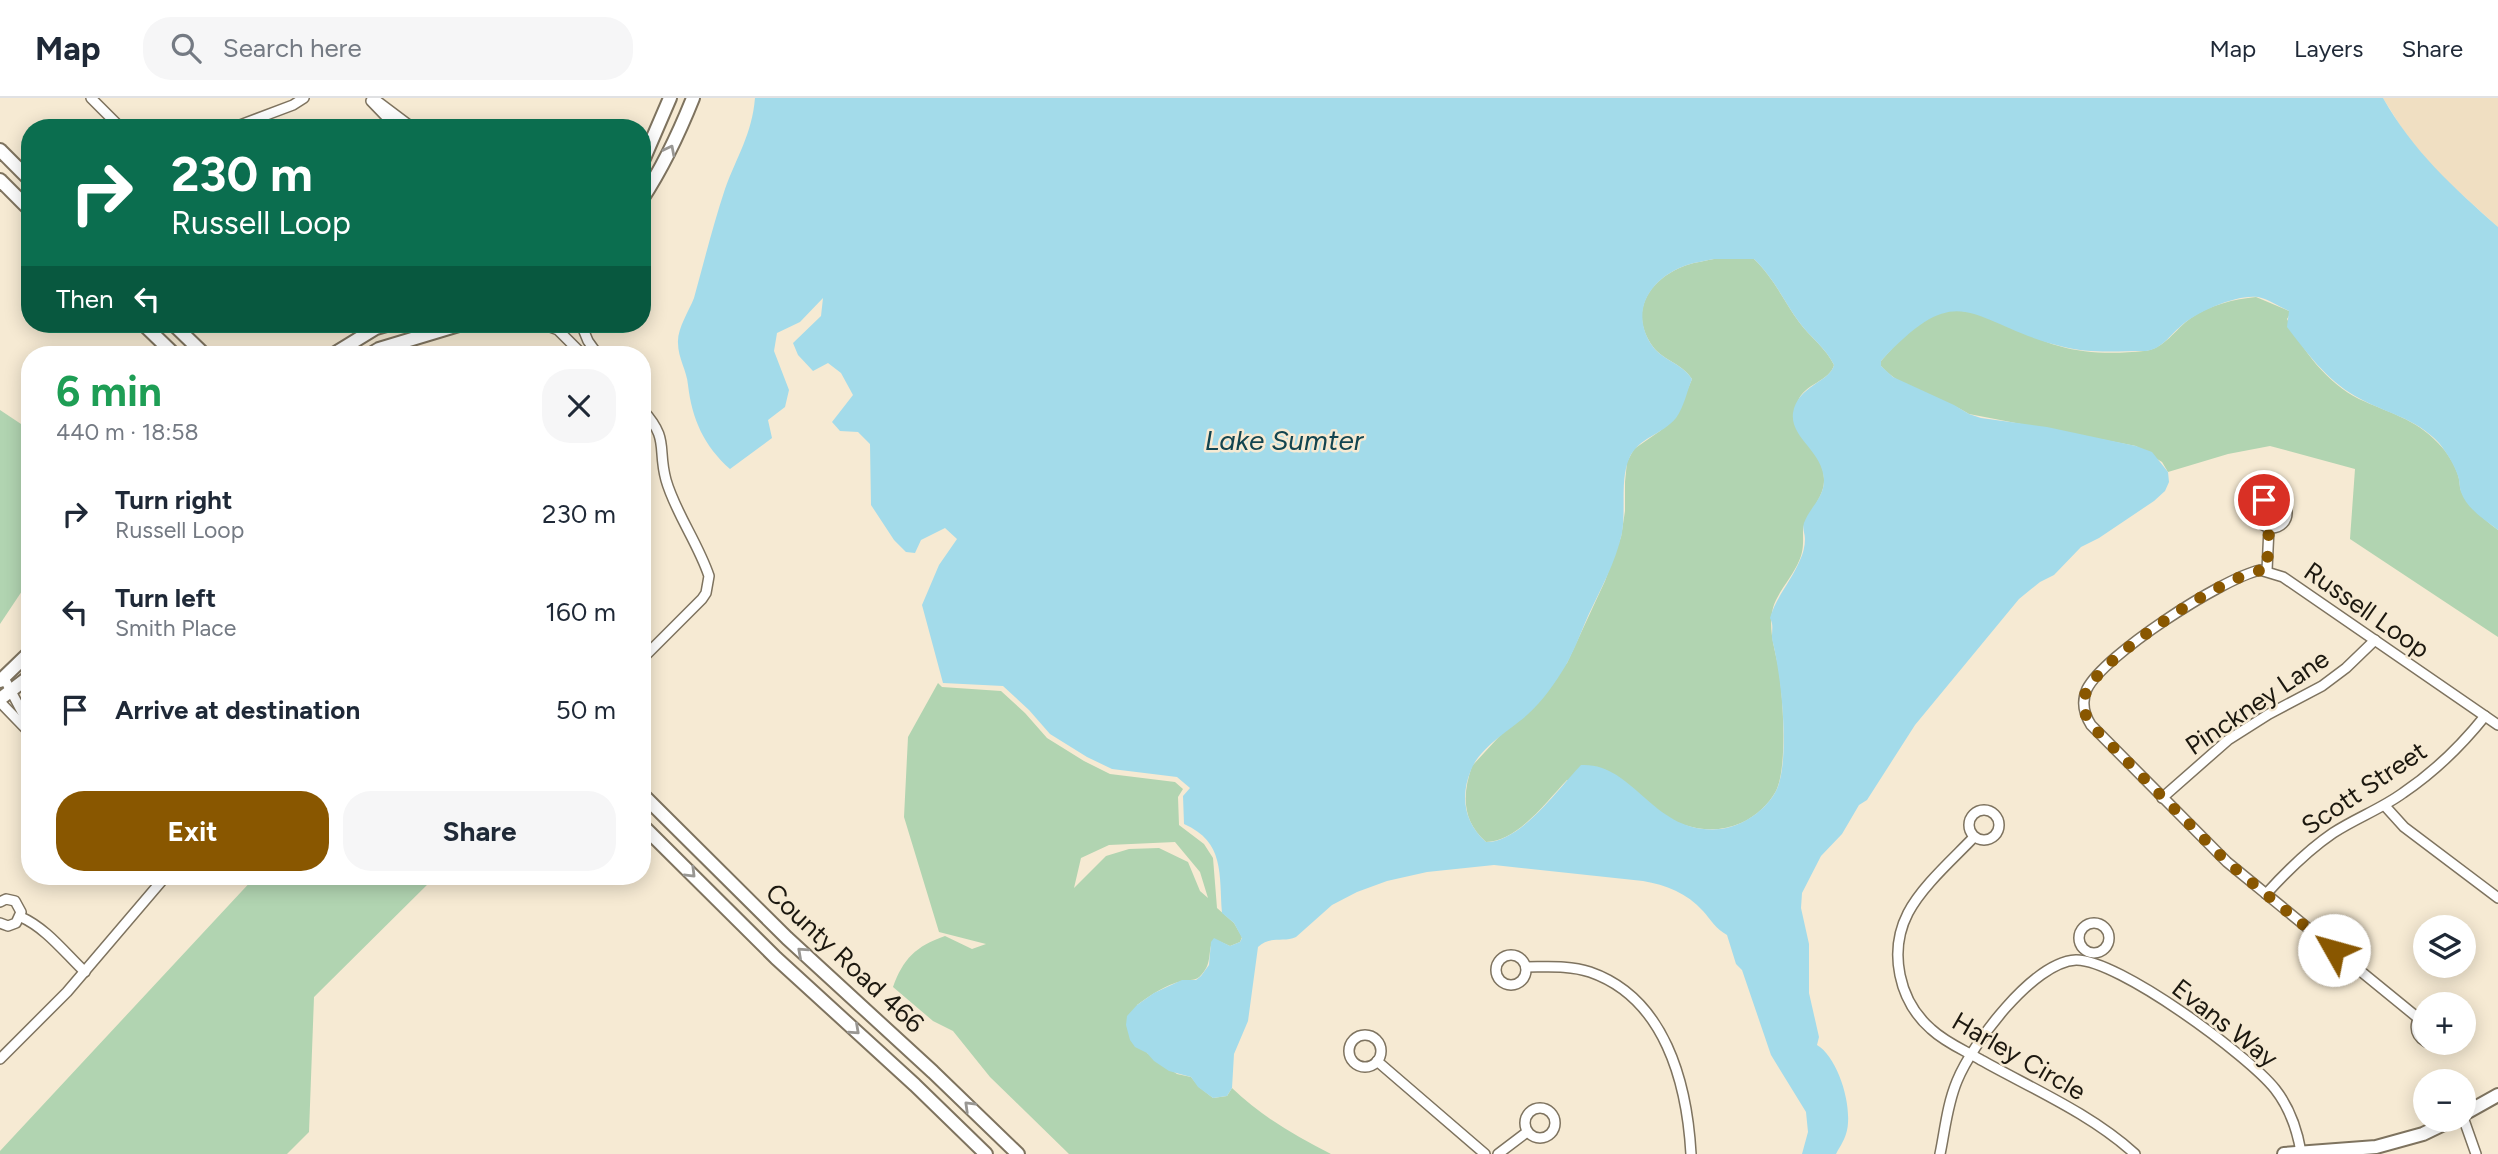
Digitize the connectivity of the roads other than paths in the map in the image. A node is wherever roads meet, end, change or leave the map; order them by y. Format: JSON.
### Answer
{"nodes":[{"id":1,"x":91,"y":98,"type":"edge"},
{"id":2,"x":304,"y":98,"type":"edge"},
{"id":3,"x":368,"y":98,"type":"edge"},
{"id":4,"x":373,"y":98,"type":"edge"},
{"id":5,"x":670,"y":98,"type":"edge"},
{"id":6,"x":693,"y":98,"type":"edge"},
{"id":7,"x":112,"y":119,"type":"edge"},
{"id":8,"x":256,"y":119,"type":"edge"},
{"id":9,"x":388,"y":119,"type":"edge"},
{"id":10,"x":401,"y":119,"type":"edge"},
{"id":11,"x":651,"y":142,"type":"edge"},
{"id":12,"x":0,"y":150,"type":"edge"},
{"id":13,"x":21,"y":171,"type":"edge"},
{"id":14,"x":0,"y":180,"type":"edge"},
{"id":15,"x":651,"y":186,"type":"edge"},
{"id":16,"x":21,"y":201,"type":"edge"},
{"id":17,"x":152,"y":333,"type":"edge"},
{"id":18,"x":182,"y":333,"type":"edge"},
{"id":19,"x":368,"y":333,"type":"edge"},
{"id":20,"x":432,"y":333,"type":"edge"},
{"id":21,"x":561,"y":333,"type":"edge"},
{"id":22,"x":165,"y":346,"type":"edge"},
{"id":23,"x":196,"y":346,"type":"edge"},
{"id":24,"x":347,"y":346,"type":"edge"},
{"id":25,"x":389,"y":346,"type":"edge"},
{"id":26,"x":574,"y":346,"type":"edge"},
{"id":27,"x":651,"y":421,"type":"edge"},
{"id":28,"x":2269,"y":528,"type":"dead end"},
{"id":29,"x":2267,"y":570,"type":"junction"},
{"id":30,"x":2375,"y":640,"type":"junction"},
{"id":31,"x":651,"y":650,"type":"edge"},
{"id":32,"x":21,"y":661,"type":"edge"},
{"id":33,"x":2,"y":679,"type":"edge"},
{"id":34,"x":21,"y":684,"type":"edge"},
{"id":35,"x":13,"y":691,"type":"junction"},
{"id":36,"x":0,"y":701,"type":"edge"},
{"id":37,"x":21,"y":708,"type":"edge"},
{"id":38,"x":2485,"y":716,"type":"junction"},
{"id":39,"x":21,"y":723,"type":"edge"},
{"id":40,"x":2498,"y":724,"type":"edge"},
{"id":41,"x":2162,"y":798,"type":"junction"},
{"id":42,"x":651,"y":803,"type":"edge"},
{"id":43,"x":2385,"y":806,"type":"junction"},
{"id":44,"x":651,"y":834,"type":"edge"},
{"id":45,"x":1974,"y":837,"type":"dead end"},
{"id":46,"x":154,"y":885,"type":"edge"},
{"id":47,"x":2266,"y":894,"type":"junction"},
{"id":48,"x":2498,"y":898,"type":"edge"},
{"id":49,"x":0,"y":902,"type":"edge"},
{"id":50,"x":21,"y":917,"type":"junction"},
{"id":51,"x":0,"y":923,"type":"edge"},
{"id":52,"x":1525,"y":967,"type":"dead end"},
{"id":53,"x":85,"y":972,"type":"junction"},
{"id":54,"x":2413,"y":1009,"type":"edge"},
{"id":55,"x":1971,"y":1054,"type":"junction"},
{"id":56,"x":0,"y":1059,"type":"edge"},
{"id":57,"x":1377,"y":1061,"type":"dead end"},
{"id":58,"x":2498,"y":1095,"type":"edge"},
{"id":59,"x":2476,"y":1107,"type":"edge"},
{"id":60,"x":1527,"y":1132,"type":"dead end"},
{"id":61,"x":2427,"y":1132,"type":"edge"},
{"id":62,"x":2468,"y":1132,"type":"edge"},
{"id":63,"x":2301,"y":1152,"type":"junction"},
{"id":64,"x":986,"y":1154,"type":"edge"},
{"id":65,"x":1018,"y":1154,"type":"edge"},
{"id":66,"x":1485,"y":1154,"type":"edge"},
{"id":67,"x":1497,"y":1154,"type":"edge"},
{"id":68,"x":1691,"y":1154,"type":"edge"},
{"id":69,"x":1940,"y":1154,"type":"edge"},
{"id":70,"x":2135,"y":1154,"type":"edge"},
{"id":71,"x":2284,"y":1154,"type":"edge"},
{"id":72,"x":2476,"y":1154,"type":"edge"}],
"edges":[{"from":1,"to":7,"type":"street"},
{"from":2,"to":8,"type":"street"},
{"from":3,"to":9,"type":"street"},
{"from":4,"to":10,"type":"street"},
{"from":5,"to":11,"type":"main road"},
{"from":15,"to":6,"type":"main road","one_way":true},
{"from":12,"to":13,"type":"main road"},
{"from":14,"to":16,"type":"main road"},
{"from":17,"to":22,"type":"main road"},
{"from":18,"to":23,"type":"main road"},
{"from":19,"to":24,"type":"main road"},
{"from":20,"to":25,"type":"main road"},
{"from":21,"to":26,"type":"street"},
{"from":27,"to":31,"type":"street"},
{"from":28,"to":29,"type":"street"},
{"from":29,"to":30,"type":"street","name":"Russell Loop"},
{"from":29,"to":41,"type":"street","name":"Russell Loop"},
{"from":30,"to":38,"type":"street","name":"Russell Loop"},
{"from":30,"to":41,"type":"street","name":"Pinckney Lane"},
{"from":32,"to":33,"type":"main road"},
{"from":33,"to":35,"type":"street"},
{"from":34,"to":35,"type":"main road"},
{"from":35,"to":36,"type":"main road"},
{"from":35,"to":37,"type":"street"},
{"from":36,"to":39,"type":"street"},
{"from":38,"to":40,"type":"street","name":"Russell Loop"},
{"from":38,"to":43,"type":"street","name":"Scott Street"},
{"from":41,"to":47,"type":"street","name":"Russell Loop"},
{"from":65,"to":42,"type":"main road","name":"County Road 466","one_way":true},
{"from":43,"to":47,"type":"street","name":"Scott Street"},
{"from":43,"to":48,"type":"street"},
{"from":44,"to":64,"type":"main road","name":"County Road 466","one_way":true},
{"from":45,"to":55,"type":"street","name":"Harley Circle"},
{"from":46,"to":53,"type":"street"},
{"from":47,"to":54,"type":"street","name":"Russell Loop"},
{"from":49,"to":50,"type":"street"},
{"from":50,"to":51,"type":"street"},
{"from":50,"to":53,"type":"street"},
{"from":52,"to":68,"type":"street"},
{"from":53,"to":56,"type":"street"},
{"from":55,"to":63,"type":"street","name":"Evans Way"},
{"from":55,"to":69,"type":"street","name":"Evans Way"},
{"from":55,"to":70,"type":"street","name":"Harley Circle"},
{"from":57,"to":66,"type":"street"},
{"from":58,"to":59,"type":"main road"},
{"from":60,"to":67,"type":"street"},
{"from":61,"to":63,"type":"main road"},
{"from":62,"to":72,"type":"street"},
{"from":63,"to":71,"type":"main road"}]}
